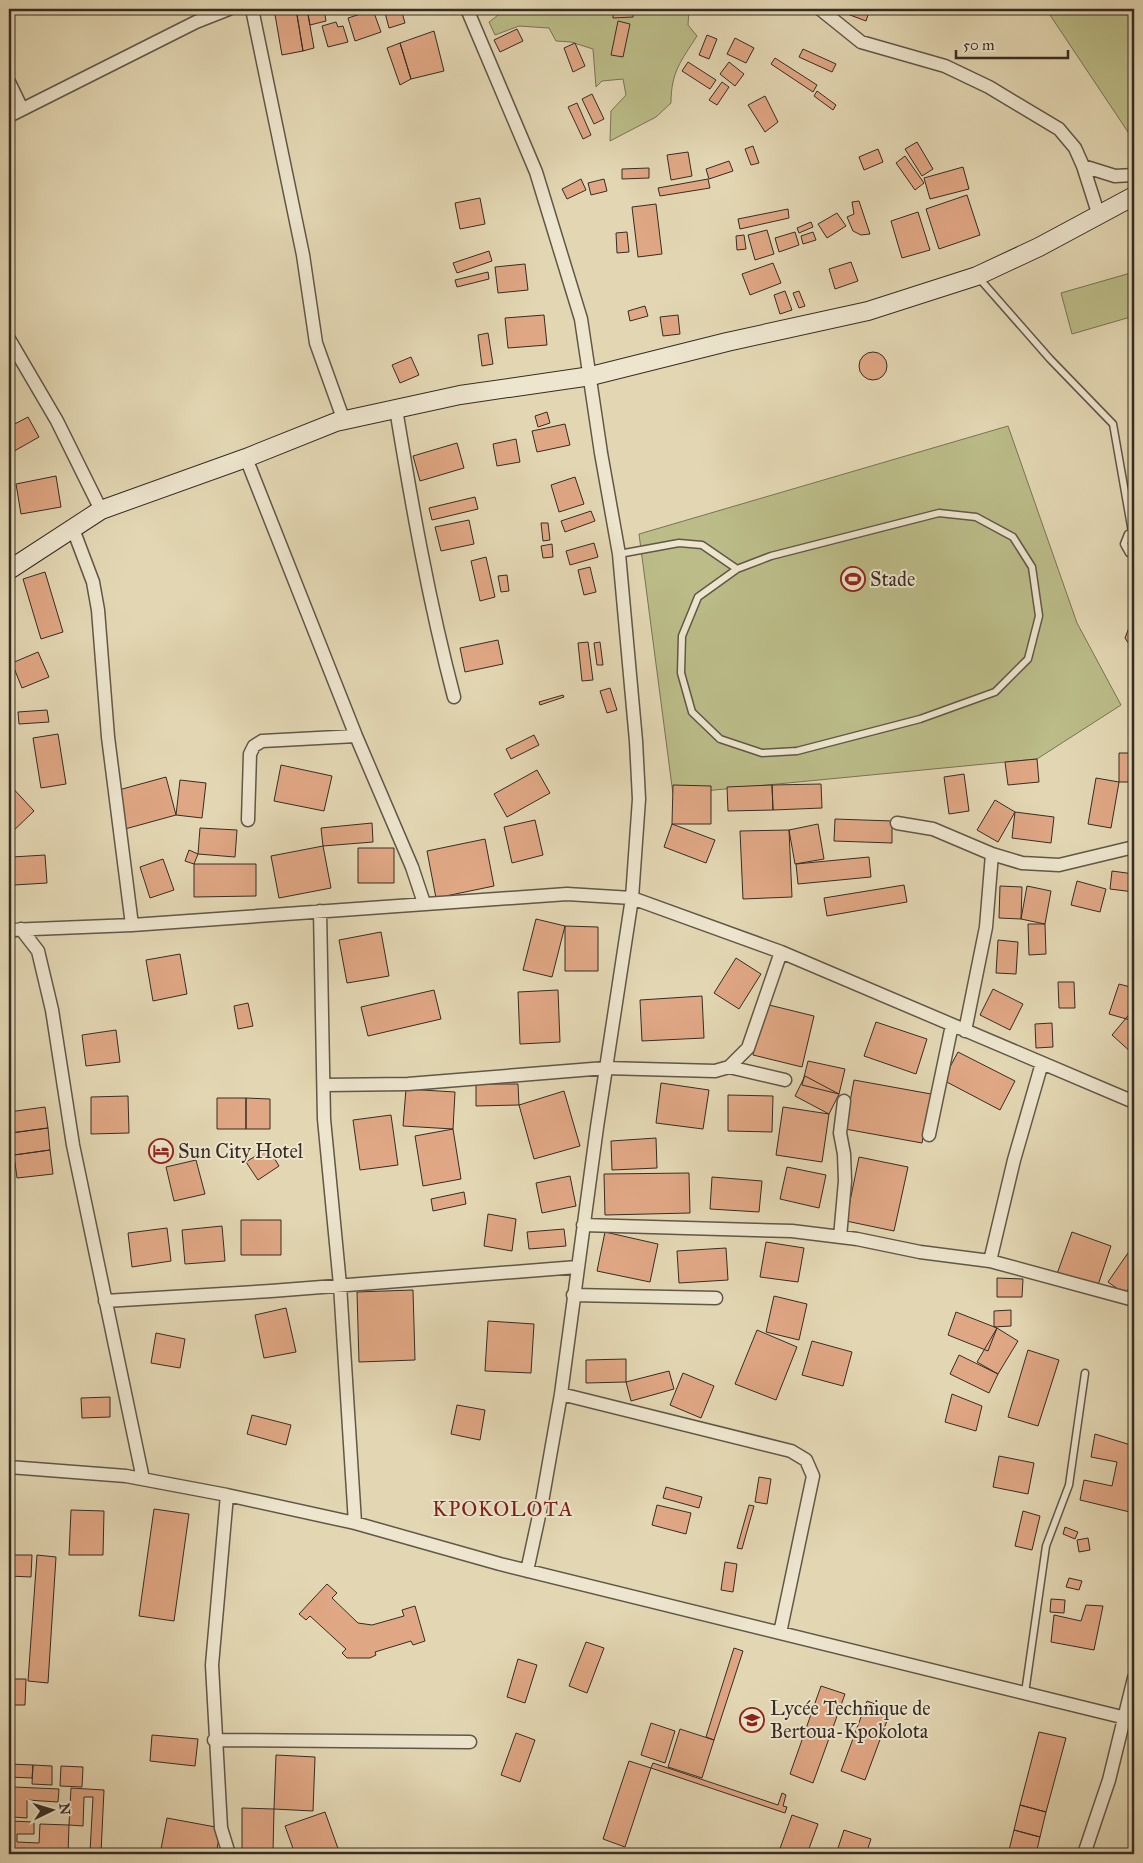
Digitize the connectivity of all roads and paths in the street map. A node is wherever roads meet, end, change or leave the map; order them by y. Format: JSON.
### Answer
{"nodes":[{"id":1,"x":229,"y":9,"type":"edge"},
{"id":2,"x":252,"y":9,"type":"edge"},
{"id":3,"x":468,"y":9,"type":"edge"},
{"id":4,"x":820,"y":9,"type":"edge"},
{"id":5,"x":9,"y":82,"type":"edge"},
{"id":6,"x":22,"y":109,"type":"junction"},
{"id":7,"x":9,"y":116,"type":"edge"},
{"id":8,"x":1084,"y":166,"type":"junction"},
{"id":9,"x":1134,"y":175,"type":"edge"},
{"id":10,"x":1134,"y":196,"type":"edge"},
{"id":11,"x":1098,"y":216,"type":"junction"},
{"id":12,"x":977,"y":276,"type":"junction"},
{"id":13,"x":9,"y":339,"type":"edge"},
{"id":14,"x":591,"y":376,"type":"junction"},
{"id":15,"x":396,"y":409,"type":"junction"},
{"id":16,"x":344,"y":420,"type":"junction"},
{"id":17,"x":246,"y":458,"type":"junction"},
{"id":18,"x":101,"y":510,"type":"junction"},
{"id":19,"x":73,"y":529,"type":"junction"},
{"id":20,"x":1133,"y":531,"type":"edge"},
{"id":21,"x":618,"y":554,"type":"junction"},
{"id":22,"x":1134,"y":555,"type":"edge"},
{"id":23,"x":737,"y":569,"type":"junction"},
{"id":24,"x":9,"y":570,"type":"edge"},
{"id":25,"x":454,"y":697,"type":"dead end"},
{"id":26,"x":356,"y":736,"type":"junction"},
{"id":27,"x":248,"y":820,"type":"dead end"},
{"id":28,"x":897,"y":823,"type":"dead end"},
{"id":29,"x":1134,"y":847,"type":"edge"},
{"id":30,"x":992,"y":854,"type":"junction"},
{"id":31,"x":632,"y":898,"type":"junction"},
{"id":32,"x":424,"y":904,"type":"junction"},
{"id":33,"x":320,"y":911,"type":"junction"},
{"id":34,"x":132,"y":924,"type":"junction"},
{"id":35,"x":15,"y":930,"type":"edge"},
{"id":36,"x":781,"y":952,"type":"junction"},
{"id":37,"x":952,"y":1025,"type":"junction"},
{"id":38,"x":965,"y":1031,"type":"junction"},
{"id":39,"x":1042,"y":1063,"type":"junction"},
{"id":40,"x":729,"y":1067,"type":"junction"},
{"id":41,"x":605,"y":1068,"type":"junction"},
{"id":42,"x":785,"y":1080,"type":"dead end"},
{"id":43,"x":324,"y":1085,"type":"junction"},
{"id":44,"x":844,"y":1101,"type":"dead end"},
{"id":45,"x":1134,"y":1102,"type":"edge"},
{"id":46,"x":929,"y":1135,"type":"dead end"},
{"id":47,"x":583,"y":1225,"type":"junction"},
{"id":48,"x":840,"y":1237,"type":"junction"},
{"id":49,"x":990,"y":1261,"type":"junction"},
{"id":50,"x":577,"y":1267,"type":"junction"},
{"id":51,"x":340,"y":1285,"type":"junction"},
{"id":52,"x":574,"y":1295,"type":"junction"},
{"id":53,"x":716,"y":1298,"type":"dead end"},
{"id":54,"x":1134,"y":1300,"type":"edge"},
{"id":55,"x":105,"y":1301,"type":"junction"},
{"id":56,"x":1085,"y":1373,"type":"dead end"},
{"id":57,"x":560,"y":1394,"type":"junction"},
{"id":58,"x":9,"y":1467,"type":"edge"},
{"id":59,"x":143,"y":1479,"type":"junction"},
{"id":60,"x":227,"y":1495,"type":"junction"},
{"id":61,"x":355,"y":1523,"type":"junction"},
{"id":62,"x":527,"y":1571,"type":"junction"},
{"id":63,"x":780,"y":1633,"type":"junction"},
{"id":64,"x":1134,"y":1678,"type":"edge"},
{"id":65,"x":1024,"y":1693,"type":"junction"},
{"id":66,"x":1130,"y":1719,"type":"edge"},
{"id":67,"x":214,"y":1740,"type":"junction"},
{"id":68,"x":470,"y":1742,"type":"dead end"},
{"id":69,"x":229,"y":1854,"type":"edge"},
{"id":70,"x":1084,"y":1854,"type":"edge"}],
"edges":[{"from":1,"to":6,"type":"street"},
{"from":2,"to":16,"type":"street"},
{"from":3,"to":14,"type":"street"},
{"from":4,"to":8,"type":"street"},
{"from":5,"to":6,"type":"street"},
{"from":6,"to":7,"type":"street"},
{"from":8,"to":9,"type":"street"},
{"from":8,"to":11,"type":"street"},
{"from":10,"to":11,"type":"main road"},
{"from":11,"to":12,"type":"main road"},
{"from":12,"to":14,"type":"main road"},
{"from":12,"to":20,"type":"lane"},
{"from":13,"to":18,"type":"street"},
{"from":14,"to":15,"type":"main road"},
{"from":14,"to":21,"type":"street"},
{"from":15,"to":16,"type":"main road"},
{"from":15,"to":25,"type":"street"},
{"from":16,"to":17,"type":"main road"},
{"from":17,"to":18,"type":"main road"},
{"from":17,"to":26,"type":"street"},
{"from":18,"to":19,"type":"main road"},
{"from":19,"to":24,"type":"main road"},
{"from":19,"to":34,"type":"street"},
{"from":20,"to":22,"type":"lane"},
{"from":21,"to":23,"type":"lane"},
{"from":21,"to":31,"type":"street"},
{"from":23,"to":23,"type":"lane"},
{"from":26,"to":27,"type":"street"},
{"from":26,"to":32,"type":"street"},
{"from":28,"to":30,"type":"street"},
{"from":29,"to":30,"type":"street"},
{"from":30,"to":38,"type":"street"},
{"from":31,"to":32,"type":"street"},
{"from":31,"to":36,"type":"street"},
{"from":31,"to":41,"type":"street"},
{"from":32,"to":33,"type":"street"},
{"from":33,"to":34,"type":"street"},
{"from":33,"to":43,"type":"street"},
{"from":34,"to":35,"type":"street"},
{"from":35,"to":55,"type":"street"},
{"from":36,"to":37,"type":"street"},
{"from":36,"to":40,"type":"street"},
{"from":37,"to":38,"type":"street"},
{"from":37,"to":46,"type":"street"},
{"from":38,"to":39,"type":"street"},
{"from":39,"to":45,"type":"street"},
{"from":39,"to":49,"type":"street"},
{"from":40,"to":41,"type":"street"},
{"from":40,"to":42,"type":"street"},
{"from":41,"to":43,"type":"street"},
{"from":41,"to":47,"type":"street"},
{"from":43,"to":51,"type":"street"},
{"from":44,"to":48,"type":"street"},
{"from":47,"to":48,"type":"street"},
{"from":47,"to":50,"type":"street"},
{"from":48,"to":49,"type":"street"},
{"from":49,"to":54,"type":"street"},
{"from":50,"to":51,"type":"street"},
{"from":50,"to":52,"type":"street"},
{"from":51,"to":55,"type":"street"},
{"from":51,"to":61,"type":"street"},
{"from":52,"to":53,"type":"street"},
{"from":52,"to":57,"type":"street"},
{"from":55,"to":59,"type":"street"},
{"from":56,"to":65,"type":"lane"},
{"from":57,"to":62,"type":"street"},
{"from":57,"to":63,"type":"street"},
{"from":58,"to":59,"type":"street"},
{"from":59,"to":60,"type":"street"},
{"from":60,"to":61,"type":"street"},
{"from":60,"to":67,"type":"street"},
{"from":61,"to":62,"type":"street"},
{"from":62,"to":63,"type":"street"},
{"from":63,"to":65,"type":"street"},
{"from":64,"to":66,"type":"street"},
{"from":65,"to":66,"type":"street"},
{"from":66,"to":70,"type":"street"},
{"from":67,"to":68,"type":"street"},
{"from":67,"to":69,"type":"street"}]}
